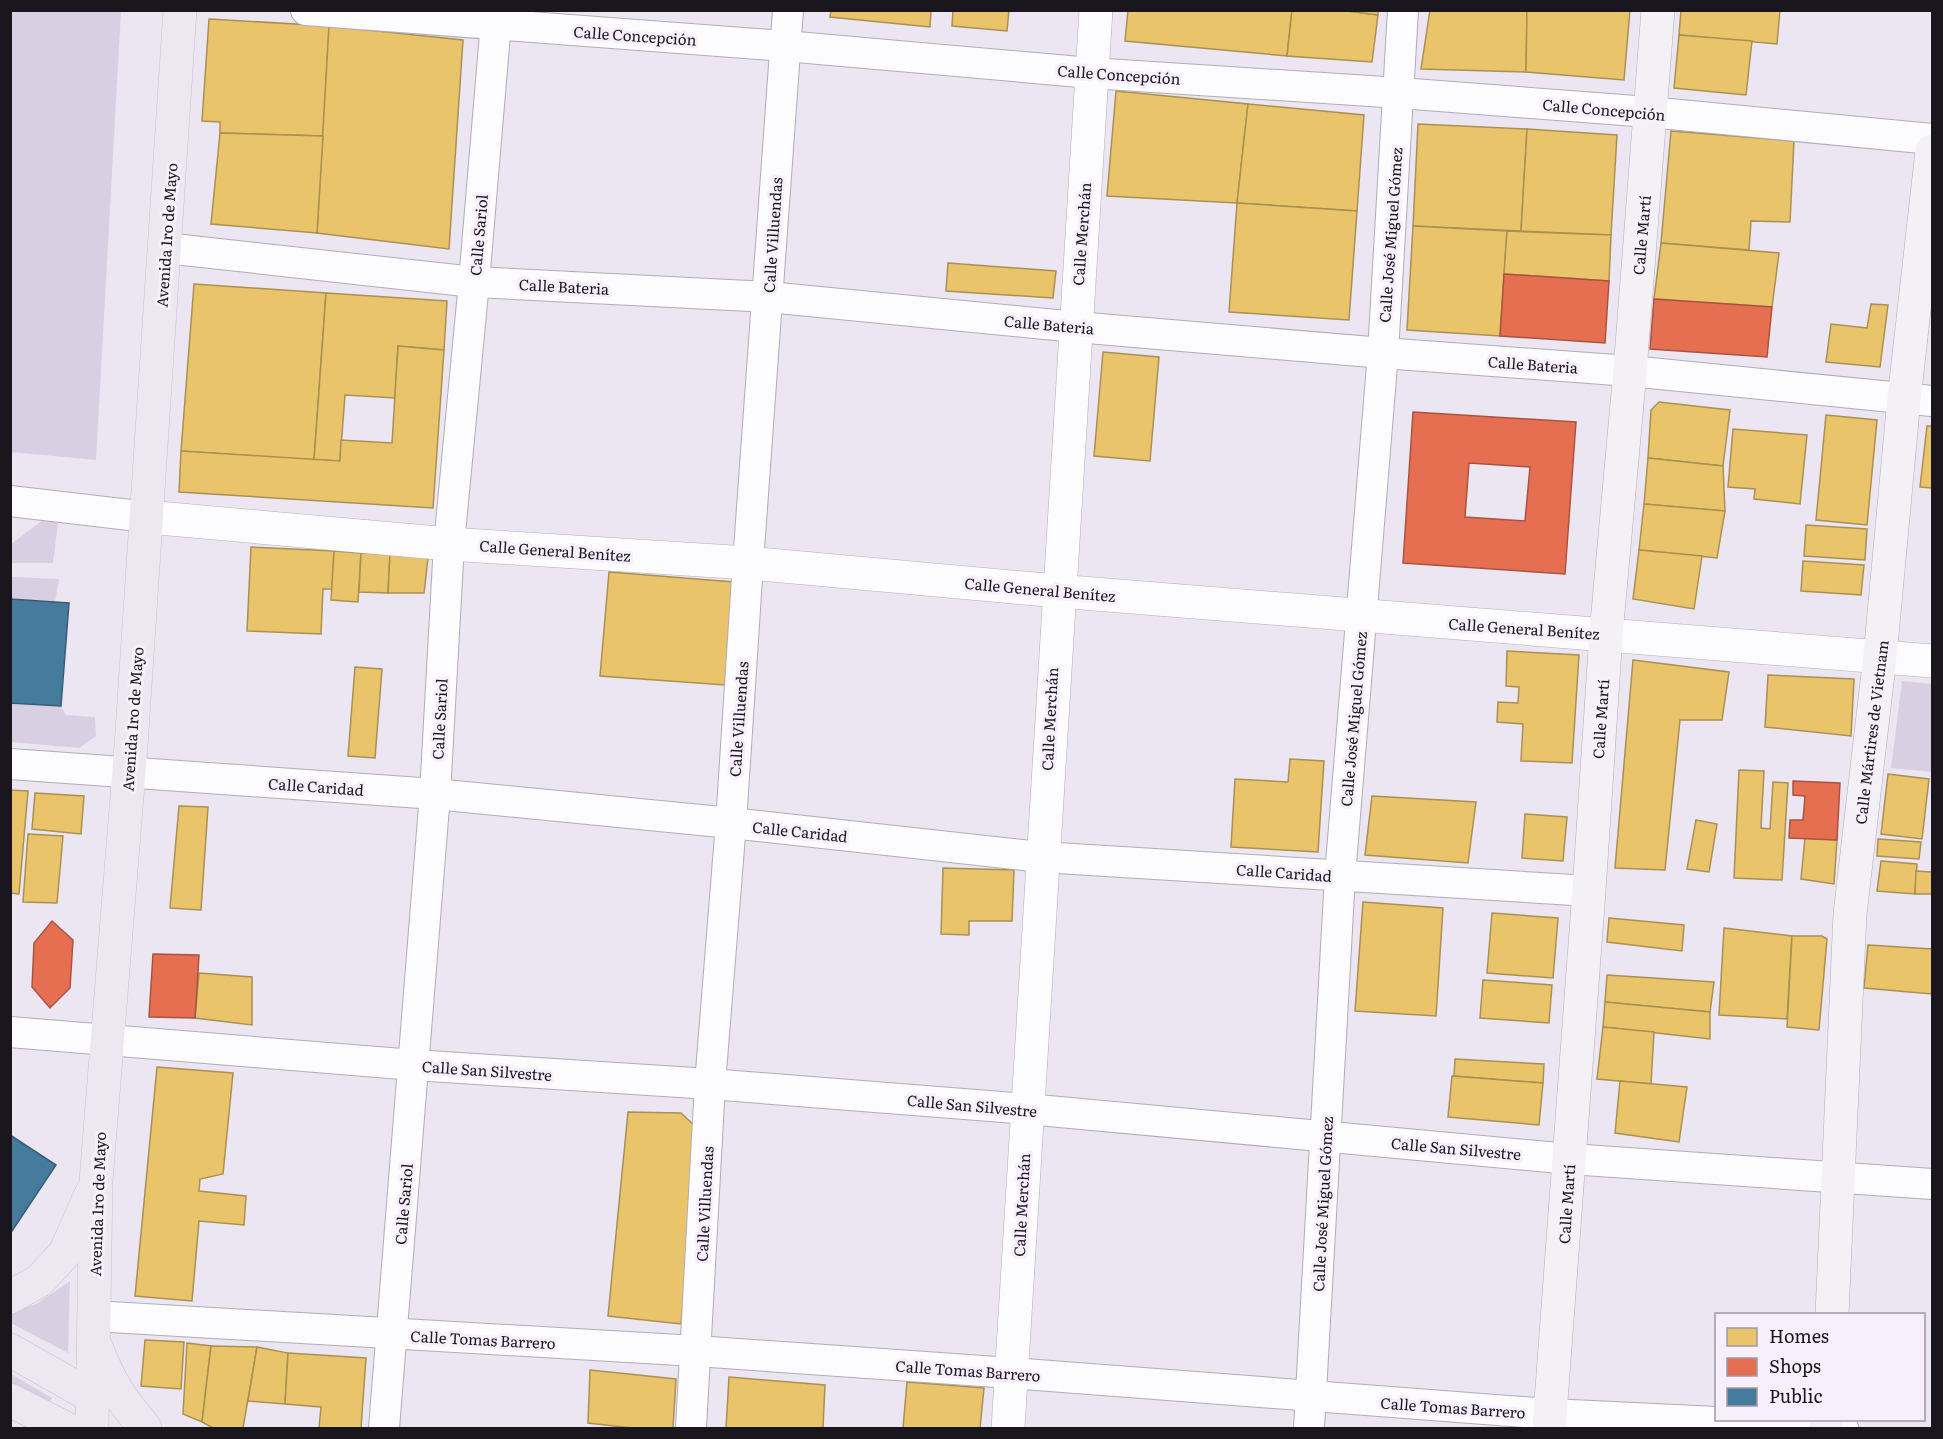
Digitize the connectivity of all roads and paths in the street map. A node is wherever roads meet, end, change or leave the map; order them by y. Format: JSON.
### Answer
{"nodes":[{"id":1,"x":180,"y":10,"type":"edge"},
{"id":2,"x":306,"y":10,"type":"edge"},
{"id":3,"x":788,"y":10,"type":"edge"},
{"id":4,"x":1096,"y":10,"type":"edge"},
{"id":5,"x":1403,"y":10,"type":"edge"},
{"id":6,"x":1658,"y":10,"type":"edge"},
{"id":7,"x":496,"y":18,"type":"edge"},
{"id":8,"x":785,"y":46,"type":"junction"},
{"id":9,"x":1091,"y":73,"type":"junction"},
{"id":10,"x":1400,"y":93,"type":"junction"},
{"id":11,"x":1649,"y":112,"type":"junction"},
{"id":12,"x":1932,"y":139,"type":"edge"},
{"id":13,"x":1932,"y":151,"type":"edge"},
{"id":14,"x":165,"y":248,"type":"junction"},
{"id":15,"x":474,"y":282,"type":"junction"},
{"id":16,"x":768,"y":297,"type":"junction"},
{"id":17,"x":1076,"y":327,"type":"junction"},
{"id":18,"x":1383,"y":353,"type":"junction"},
{"id":19,"x":1630,"y":371,"type":"junction"},
{"id":20,"x":1918,"y":400,"type":"edge"},
{"id":21,"x":10,"y":501,"type":"edge"},
{"id":22,"x":147,"y":517,"type":"junction"},
{"id":23,"x":449,"y":543,"type":"junction"},
{"id":24,"x":747,"y":563,"type":"junction"},
{"id":25,"x":1057,"y":591,"type":"junction"},
{"id":26,"x":1362,"y":615,"type":"junction"},
{"id":27,"x":1606,"y":634,"type":"junction"},
{"id":28,"x":1880,"y":656,"type":"junction"},
{"id":29,"x":1932,"y":661,"type":"edge"},
{"id":30,"x":10,"y":764,"type":"edge"},
{"id":31,"x":127,"y":773,"type":"junction"},
{"id":32,"x":435,"y":794,"type":"junction"},
{"id":33,"x":731,"y":824,"type":"junction"},
{"id":34,"x":1041,"y":857,"type":"junction"},
{"id":35,"x":1340,"y":876,"type":"junction"},
{"id":36,"x":1589,"y":891,"type":"junction"},
{"id":37,"x":10,"y":1032,"type":"edge"},
{"id":38,"x":106,"y":1039,"type":"junction"},
{"id":39,"x":414,"y":1065,"type":"junction"},
{"id":40,"x":710,"y":1084,"type":"junction"},
{"id":41,"x":1027,"y":1109,"type":"junction"},
{"id":42,"x":1326,"y":1137,"type":"junction"},
{"id":43,"x":1570,"y":1159,"type":"junction"},
{"id":44,"x":1838,"y":1176,"type":"junction"},
{"id":45,"x":96,"y":1181,"type":"junction"},
{"id":46,"x":1932,"y":1184,"type":"edge"},
{"id":47,"x":10,"y":1297,"type":"edge"},
{"id":48,"x":1832,"y":1313,"type":"edge"},
{"id":49,"x":93,"y":1327,"type":"junction"},
{"id":50,"x":392,"y":1333,"type":"junction"},
{"id":51,"x":10,"y":1350,"type":"edge"},
{"id":52,"x":696,"y":1351,"type":"junction"},
{"id":53,"x":1011,"y":1372,"type":"junction"},
{"id":54,"x":91,"y":1396,"type":"junction"},
{"id":55,"x":1311,"y":1396,"type":"junction"},
{"id":56,"x":10,"y":1400,"type":"edge"},
{"id":57,"x":1550,"y":1421,"type":"edge"},
{"id":58,"x":1831,"y":1426,"type":"edge"},
{"id":59,"x":65,"y":1428,"type":"edge"},
{"id":60,"x":92,"y":1428,"type":"edge"},
{"id":61,"x":145,"y":1428,"type":"edge"},
{"id":62,"x":384,"y":1428,"type":"edge"},
{"id":63,"x":691,"y":1428,"type":"edge"},
{"id":64,"x":1008,"y":1428,"type":"edge"},
{"id":65,"x":1309,"y":1428,"type":"edge"}],
"edges":[{"from":1,"to":14,"type":"main road","name":"Avenida 1ro de Mayo"},
{"from":2,"to":7,"type":"street","name":"Calle Concepción"},
{"from":3,"to":8,"type":"street","name":"Calle Villuendas"},
{"from":4,"to":9,"type":"street","name":"Calle Merchán"},
{"from":5,"to":10,"type":"street","name":"Calle José Miguel Gómez"},
{"from":6,"to":11,"type":"main road","name":"Calle Martí"},
{"from":7,"to":8,"type":"street","name":"Calle Concepción"},
{"from":7,"to":15,"type":"street","name":"Calle Sariol"},
{"from":8,"to":9,"type":"street","name":"Calle Concepción"},
{"from":8,"to":16,"type":"street","name":"Calle Villuendas"},
{"from":9,"to":10,"type":"street","name":"Calle Concepción"},
{"from":9,"to":17,"type":"street","name":"Calle Merchán"},
{"from":10,"to":11,"type":"street","name":"Calle Concepción"},
{"from":10,"to":18,"type":"street","name":"Calle José Miguel Gómez"},
{"from":11,"to":12,"type":"street","name":"Calle Concepción"},
{"from":11,"to":19,"type":"main road","name":"Calle Martí"},
{"from":13,"to":20,"type":"main road","name":"Calle Mártires de Vietnam"},
{"from":14,"to":15,"type":"street","name":"Calle Bateria"},
{"from":14,"to":22,"type":"main road","name":"Avenida 1ro de Mayo"},
{"from":15,"to":16,"type":"street","name":"Calle Bateria"},
{"from":15,"to":23,"type":"street","name":"Calle Sariol"},
{"from":16,"to":17,"type":"street","name":"Calle Bateria"},
{"from":16,"to":24,"type":"street","name":"Calle Villuendas"},
{"from":17,"to":18,"type":"street","name":"Calle Bateria"},
{"from":17,"to":25,"type":"street","name":"Calle Merchán"},
{"from":18,"to":19,"type":"street","name":"Calle Bateria"},
{"from":18,"to":26,"type":"street","name":"Calle José Miguel Gómez"},
{"from":19,"to":20,"type":"street","name":"Calle Bateria"},
{"from":19,"to":27,"type":"main road","name":"Calle Martí"},
{"from":20,"to":28,"type":"main road","name":"Calle Mártires de Vietnam"},
{"from":21,"to":22,"type":"street"},
{"from":22,"to":23,"type":"street","name":"Calle General Benítez"},
{"from":22,"to":31,"type":"main road","name":"Avenida 1ro de Mayo"},
{"from":23,"to":24,"type":"street","name":"Calle General Benítez"},
{"from":23,"to":32,"type":"street","name":"Calle Sariol"},
{"from":24,"to":25,"type":"street","name":"Calle General Benítez"},
{"from":24,"to":33,"type":"street","name":"Calle Villuendas"},
{"from":25,"to":26,"type":"street","name":"Calle General Benítez"},
{"from":25,"to":34,"type":"street","name":"Calle Merchán"},
{"from":26,"to":27,"type":"street","name":"Calle General Benítez"},
{"from":26,"to":35,"type":"street","name":"Calle José Miguel Gómez"},
{"from":27,"to":28,"type":"street","name":"Calle General Benítez"},
{"from":27,"to":36,"type":"main road","name":"Calle Martí"},
{"from":28,"to":29,"type":"street","name":"Calle General Benítez"},
{"from":28,"to":44,"type":"main road","name":"Calle Mártires de Vietnam"},
{"from":30,"to":31,"type":"street","name":"Calle Caridad"},
{"from":31,"to":32,"type":"street","name":"Calle Caridad"},
{"from":31,"to":38,"type":"main road","name":"Avenida 1ro de Mayo"},
{"from":32,"to":33,"type":"street","name":"Calle Caridad"},
{"from":32,"to":39,"type":"street","name":"Calle Sariol"},
{"from":33,"to":34,"type":"street","name":"Calle Caridad"},
{"from":33,"to":40,"type":"street","name":"Calle Villuendas"},
{"from":34,"to":35,"type":"street","name":"Calle Caridad"},
{"from":34,"to":41,"type":"street","name":"Calle Merchán"},
{"from":35,"to":36,"type":"street","name":"Calle Caridad"},
{"from":35,"to":42,"type":"street","name":"Calle José Miguel Gómez"},
{"from":36,"to":43,"type":"main road","name":"Calle Martí"},
{"from":37,"to":38,"type":"street","name":"Calle San Silvestre"},
{"from":38,"to":39,"type":"street","name":"Calle San Silvestre"},
{"from":38,"to":45,"type":"main road","name":"Avenida 1ro de Mayo"},
{"from":39,"to":40,"type":"street","name":"Calle San Silvestre"},
{"from":39,"to":50,"type":"street","name":"Calle Sariol"},
{"from":40,"to":41,"type":"street","name":"Calle San Silvestre"},
{"from":40,"to":52,"type":"street","name":"Calle Villuendas"},
{"from":41,"to":42,"type":"street","name":"Calle San Silvestre"},
{"from":41,"to":53,"type":"street","name":"Calle Merchán"},
{"from":42,"to":43,"type":"street","name":"Calle San Silvestre"},
{"from":42,"to":55,"type":"street","name":"Calle José Miguel Gómez"},
{"from":43,"to":44,"type":"street","name":"Calle San Silvestre"},
{"from":43,"to":57,"type":"main road","name":"Calle Martí"},
{"from":44,"to":46,"type":"street","name":"Calle San Silvestre"},
{"from":44,"to":48,"type":"main road","name":"Calle Mártires de Vietnam"},
{"from":45,"to":47,"type":"main road"},
{"from":45,"to":49,"type":"main road","name":"Avenida 1ro de Mayo"},
{"from":49,"to":50,"type":"street","name":"Calle Tomas Barrero"},
{"from":49,"to":54,"type":"main road","name":"Avenida 1ro de Mayo"},
{"from":49,"to":61,"type":"main road"},
{"from":50,"to":52,"type":"street","name":"Calle Tomas Barrero"},
{"from":50,"to":62,"type":"street","name":"Calle Sariol"},
{"from":51,"to":54,"type":"main road"},
{"from":52,"to":53,"type":"street","name":"Calle Tomas Barrero"},
{"from":52,"to":63,"type":"street","name":"Calle Villuendas"},
{"from":53,"to":55,"type":"street","name":"Calle Tomas Barrero"},
{"from":53,"to":64,"type":"street","name":"Calle Merchán"},
{"from":54,"to":60,"type":"main road","name":"Avenida 1ro de Mayo"},
{"from":54,"to":61,"type":"main road"},
{"from":55,"to":57,"type":"street","name":"Calle Tomas Barrero"},
{"from":55,"to":65,"type":"street","name":"Calle José Miguel Gómez"},
{"from":56,"to":59,"type":"main road"},
{"from":57,"to":58,"type":"street","name":"Calle Tomas Barrero"}]}
